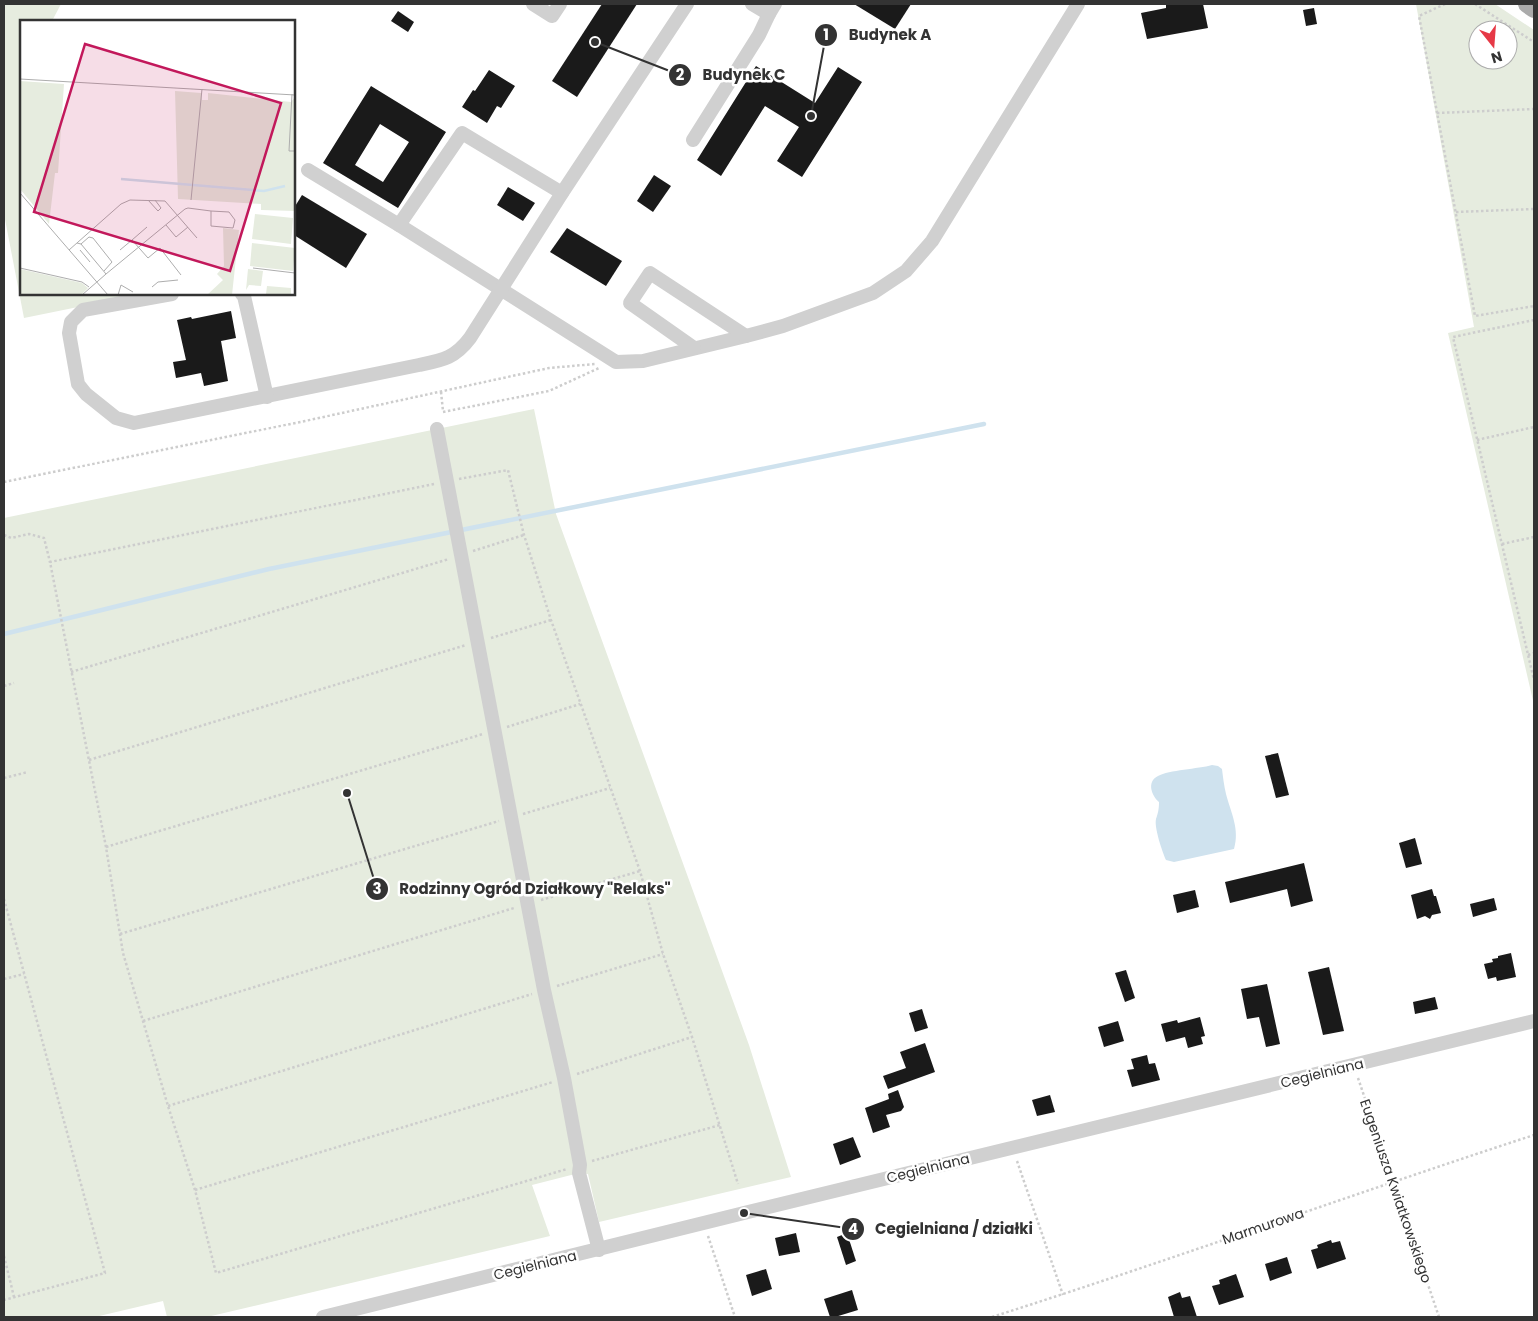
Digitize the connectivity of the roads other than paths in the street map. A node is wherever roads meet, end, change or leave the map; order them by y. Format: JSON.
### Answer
{"nodes":[{"id":1,"x":533,"y":4,"type":"edge"},
{"id":2,"x":560,"y":4,"type":"edge"},
{"id":3,"x":687,"y":4,"type":"edge"},
{"id":4,"x":752,"y":4,"type":"edge"},
{"id":5,"x":1078,"y":4,"type":"edge"},
{"id":6,"x":1527,"y":4,"type":"edge"},
{"id":7,"x":1534,"y":8,"type":"edge"},
{"id":8,"x":772,"y":9,"type":"edge"},
{"id":9,"x":693,"y":140,"type":"dead end"},
{"id":10,"x":308,"y":170,"type":"dead end"},
{"id":11,"x":562,"y":193,"type":"junction"},
{"id":12,"x":399,"y":225,"type":"junction"},
{"id":13,"x":502,"y":290,"type":"junction"},
{"id":14,"x":166,"y":295,"type":"edge"},
{"id":15,"x":243,"y":295,"type":"edge"},
{"id":16,"x":746,"y":336,"type":"junction"},
{"id":17,"x":694,"y":348,"type":"junction"},
{"id":18,"x":267,"y":397,"type":"junction"},
{"id":19,"x":437,"y":429,"type":"road end"},
{"id":20,"x":1534,"y":1021,"type":"edge"},
{"id":21,"x":599,"y":1250,"type":"junction"},
{"id":22,"x":322,"y":1317,"type":"edge"}],
"edges":[{"from":1,"to":2,"type":"street"},
{"from":3,"to":11,"type":"street"},
{"from":4,"to":8,"type":"street"},
{"from":5,"to":16,"type":"street"},
{"from":6,"to":7,"type":"main road"},
{"from":8,"to":9,"type":"street"},
{"from":10,"to":12,"type":"street"},
{"from":11,"to":12,"type":"street"},
{"from":11,"to":13,"type":"street"},
{"from":12,"to":13,"type":"street"},
{"from":13,"to":17,"type":"street"},
{"from":13,"to":18,"type":"street"},
{"from":14,"to":18,"type":"street"},
{"from":15,"to":18,"type":"street"},
{"from":16,"to":17,"type":"street"},
{"from":16,"to":17,"type":"street"},
{"from":19,"to":21,"type":"street"},
{"from":20,"to":21,"type":"street","name":"Cegielniana"},
{"from":21,"to":22,"type":"street","name":"Cegielniana"}]}
